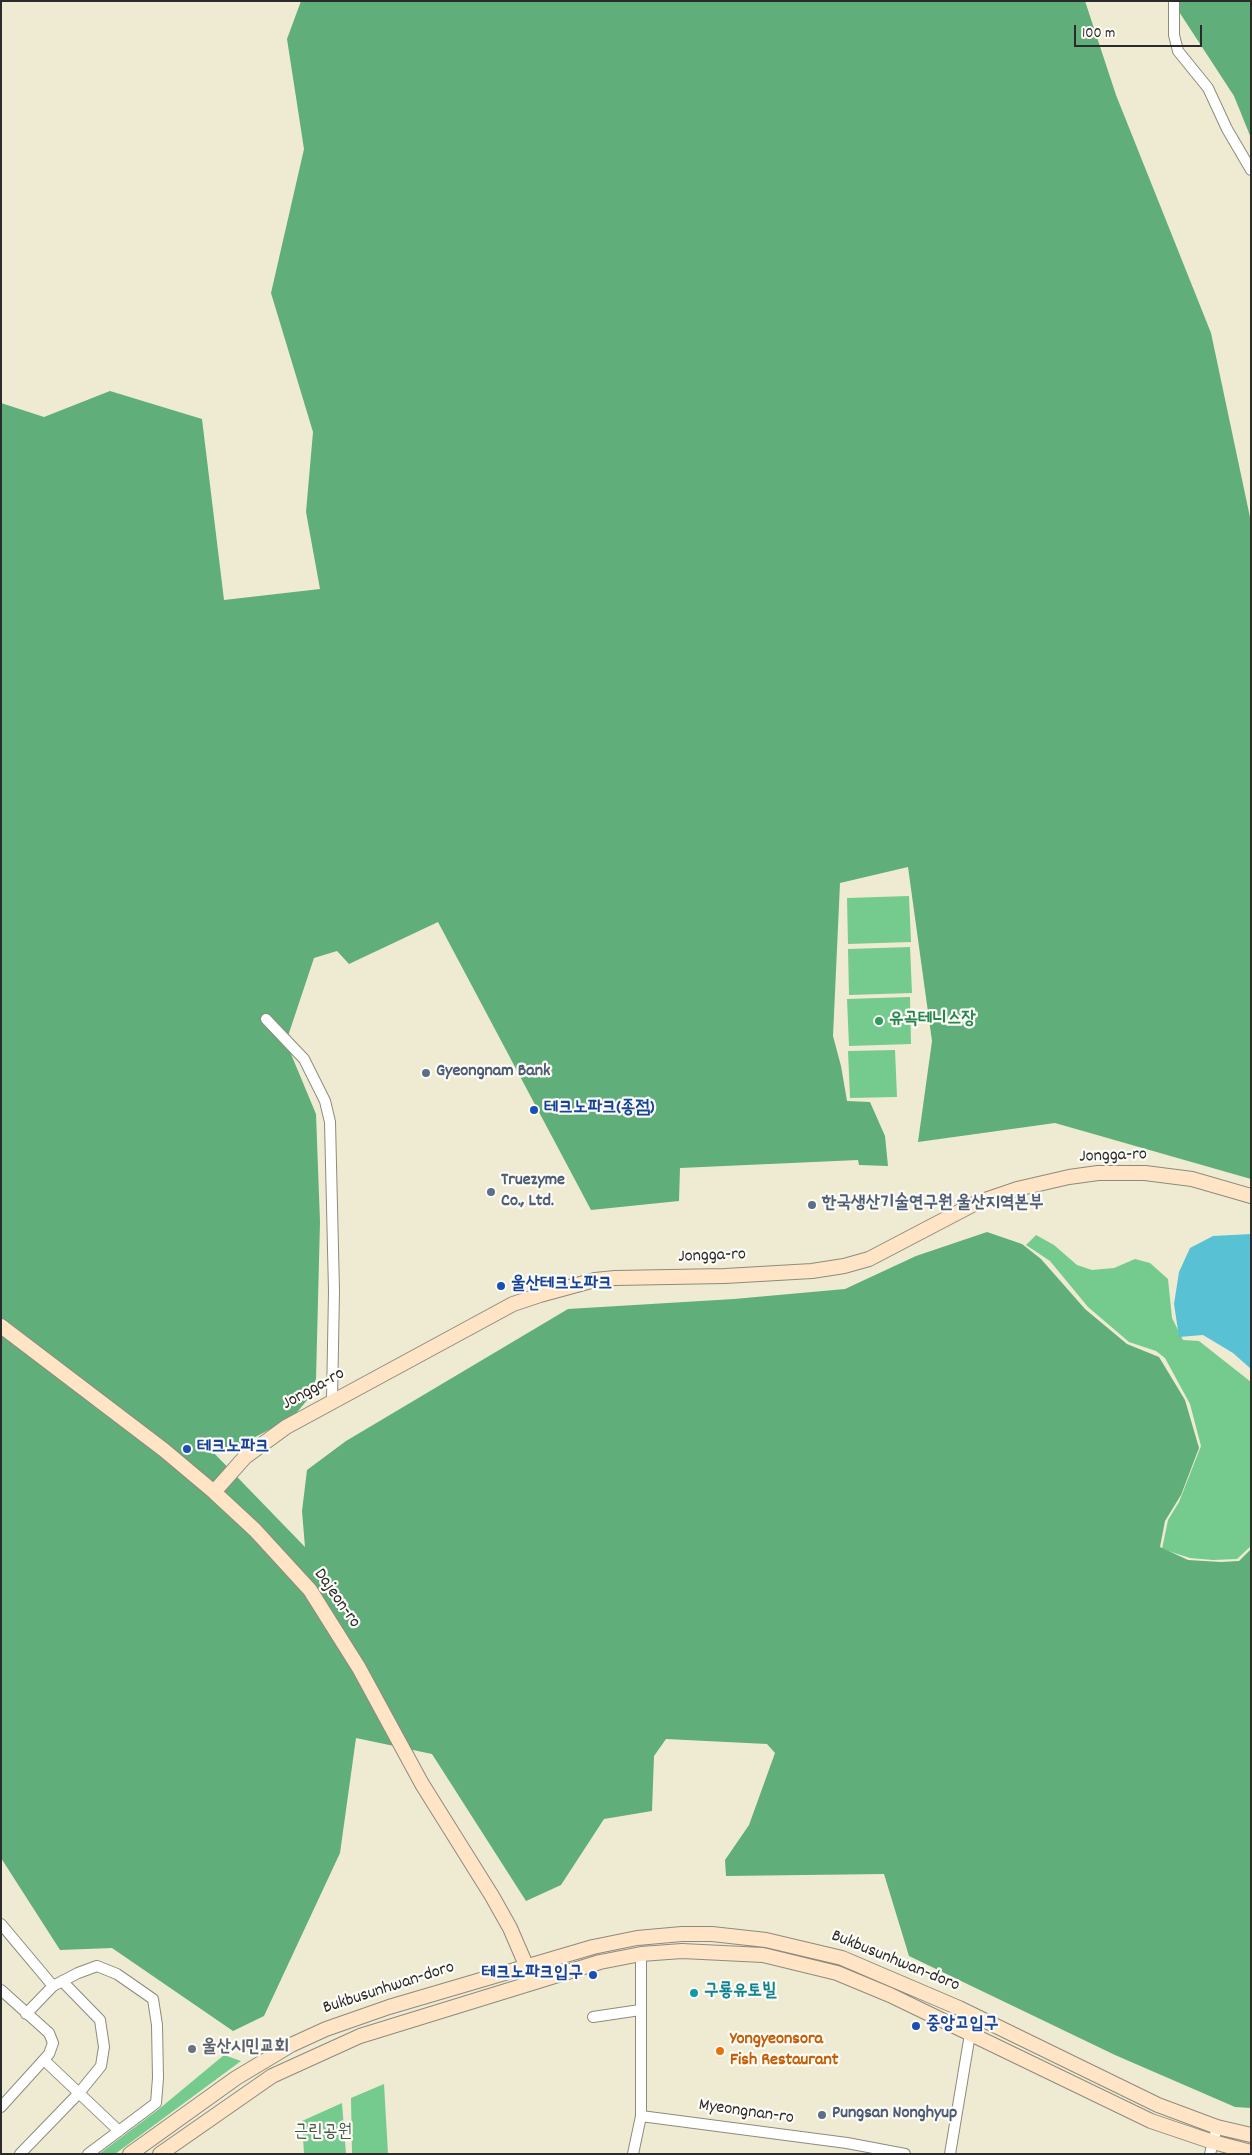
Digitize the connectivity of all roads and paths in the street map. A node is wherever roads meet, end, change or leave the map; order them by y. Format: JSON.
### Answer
{"nodes":[{"id":1,"x":1174,"y":1,"type":"edge"},
{"id":2,"x":1251,"y":170,"type":"edge"},
{"id":3,"x":266,"y":1019,"type":"dead end"},
{"id":4,"x":1251,"y":1196,"type":"edge"},
{"id":5,"x":1,"y":1326,"type":"edge"},
{"id":6,"x":332,"y":1400,"type":"junction"},
{"id":7,"x":214,"y":1492,"type":"junction"},
{"id":8,"x":1,"y":1924,"type":"edge"},
{"id":9,"x":641,"y":1954,"type":"junction"},
{"id":10,"x":526,"y":1965,"type":"junction"},
{"id":11,"x":533,"y":1982,"type":"junction"},
{"id":12,"x":58,"y":1984,"type":"junction"},
{"id":13,"x":1,"y":1990,"type":"edge"},
{"id":14,"x":640,"y":2010,"type":"junction"},
{"id":15,"x":26,"y":2014,"type":"junction"},
{"id":16,"x":593,"y":2017,"type":"dead end"},
{"id":17,"x":970,"y":2034,"type":"junction"},
{"id":18,"x":44,"y":2060,"type":"junction"},
{"id":19,"x":79,"y":2093,"type":"junction"},
{"id":20,"x":1,"y":2107,"type":"edge"},
{"id":21,"x":641,"y":2116,"type":"junction"},
{"id":22,"x":1217,"y":2127,"type":"junction"},
{"id":23,"x":119,"y":2131,"type":"junction"},
{"id":24,"x":1251,"y":2135,"type":"edge"},
{"id":25,"x":1212,"y":2148,"type":"edge"},
{"id":26,"x":1251,"y":2152,"type":"edge"},
{"id":27,"x":20,"y":2154,"type":"edge"},
{"id":28,"x":88,"y":2154,"type":"edge"},
{"id":29,"x":130,"y":2154,"type":"edge"},
{"id":30,"x":160,"y":2154,"type":"edge"},
{"id":31,"x":633,"y":2154,"type":"edge"},
{"id":32,"x":906,"y":2154,"type":"edge"},
{"id":33,"x":950,"y":2154,"type":"edge"}],
"edges":[{"from":1,"to":2,"type":"street"},
{"from":3,"to":6,"type":"street"},
{"from":4,"to":6,"type":"main road","name":"Jongga-ro"},
{"from":5,"to":7,"type":"main road","name":"Dajeon-ro"},
{"from":6,"to":7,"type":"main road","name":"Jongga-ro"},
{"from":7,"to":10,"type":"main road","name":"Dajeon-ro"},
{"from":8,"to":12,"type":"street"},
{"from":9,"to":11,"type":"main road","name":"Bukbusunhwan-doro"},
{"from":9,"to":14,"type":"street"},
{"from":9,"to":17,"type":"main road","name":"Bukbusunhwan-doro"},
{"from":10,"to":11,"type":"main road","name":"Dajeon-ro"},
{"from":10,"to":22,"type":"main road","name":"Bukbusunhwan-doro"},
{"from":10,"to":29,"type":"main road","name":"Bukbusunhwan-doro"},
{"from":11,"to":30,"type":"main road","name":"Bukbusunhwan-doro"},
{"from":12,"to":15,"type":"street"},
{"from":12,"to":19,"type":"street"},
{"from":12,"to":23,"type":"street"},
{"from":13,"to":15,"type":"street"},
{"from":14,"to":16,"type":"street"},
{"from":14,"to":21,"type":"street"},
{"from":15,"to":18,"type":"street"},
{"from":17,"to":25,"type":"main road","name":"Bukbusunhwan-doro"},
{"from":17,"to":33,"type":"street"},
{"from":18,"to":19,"type":"street"},
{"from":18,"to":20,"type":"street"},
{"from":19,"to":23,"type":"street"},
{"from":19,"to":27,"type":"street"},
{"from":21,"to":31,"type":"street"},
{"from":21,"to":32,"type":"street","name":"Myeongnan-ro"},
{"from":22,"to":24,"type":"main road","name":"Bukbusunhwan-doro"},
{"from":22,"to":25,"type":"street"},
{"from":23,"to":28,"type":"street"},
{"from":25,"to":26,"type":"main road","name":"Bukbusunhwan-doro"}]}
